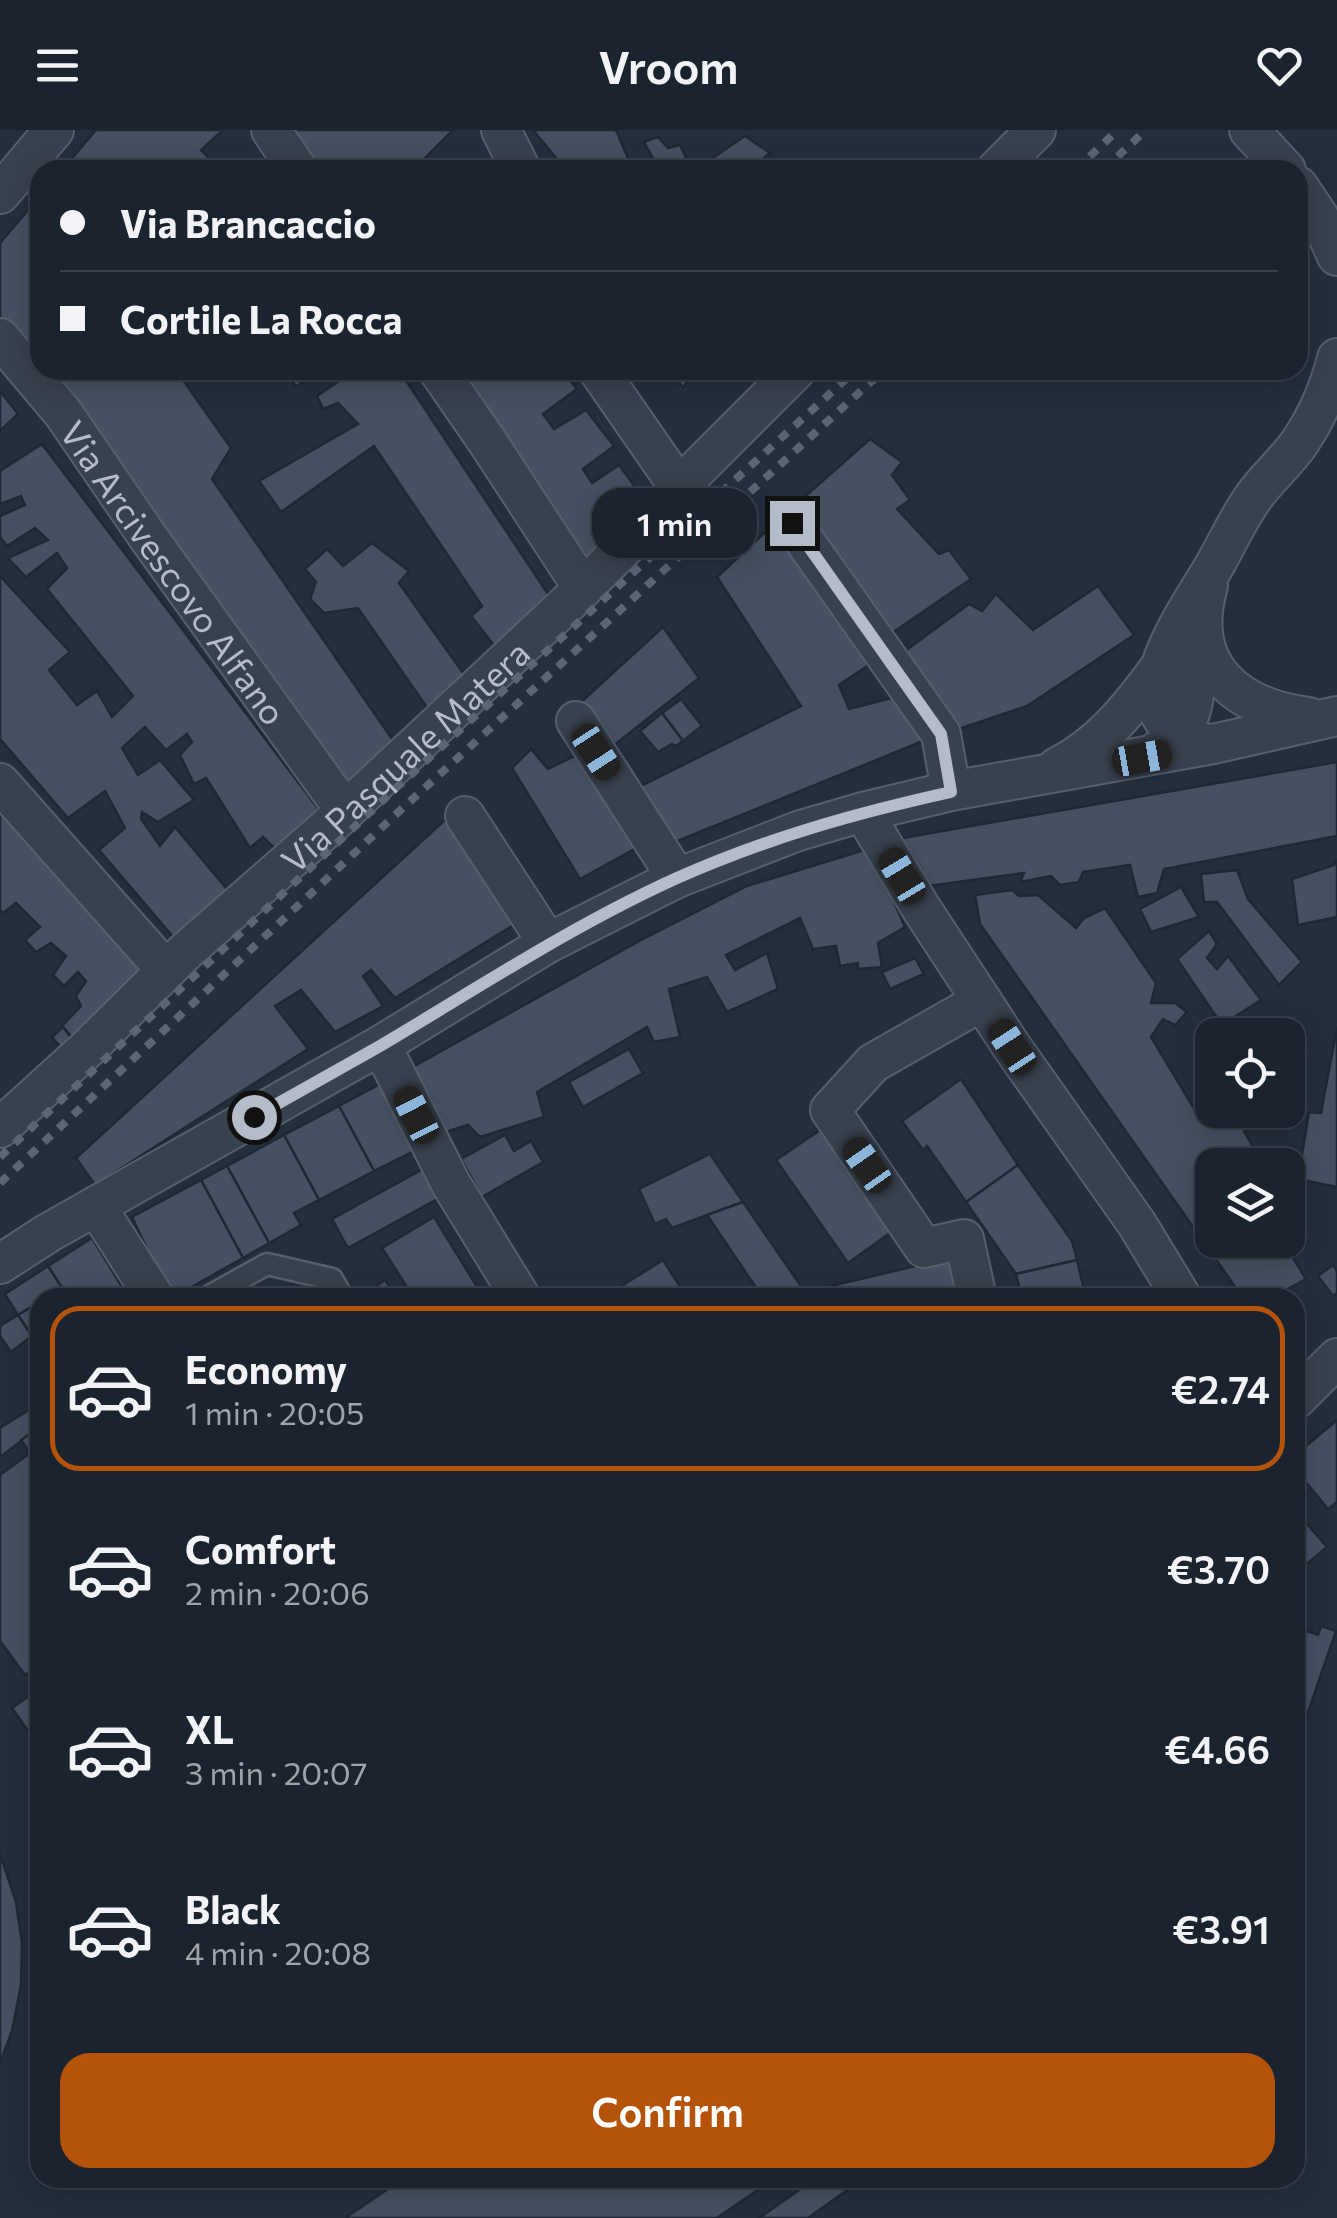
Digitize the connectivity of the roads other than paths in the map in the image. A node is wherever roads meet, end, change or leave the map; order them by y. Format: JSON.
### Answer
{"nodes":[{"id":1,"x":54,"y":130,"type":"edge"},
{"id":2,"x":271,"y":130,"type":"edge"},
{"id":3,"x":501,"y":130,"type":"edge"},
{"id":4,"x":1036,"y":130,"type":"edge"},
{"id":5,"x":1249,"y":130,"type":"edge"},
{"id":6,"x":291,"y":160,"type":"edge"},
{"id":7,"x":515,"y":160,"type":"edge"},
{"id":8,"x":1006,"y":160,"type":"edge"},
{"id":9,"x":1277,"y":160,"type":"edge"},
{"id":10,"x":1308,"y":191,"type":"edge"},
{"id":11,"x":0,"y":194,"type":"edge"},
{"id":12,"x":1308,"y":200,"type":"edge"},
{"id":13,"x":1337,"y":214,"type":"edge"},
{"id":14,"x":1337,"y":256,"type":"edge"},
{"id":15,"x":0,"y":338,"type":"edge"},
{"id":16,"x":1337,"y":358,"type":"edge"},
{"id":17,"x":30,"y":373,"type":"edge"},
{"id":18,"x":36,"y":380,"type":"edge"},
{"id":19,"x":445,"y":380,"type":"edge"},
{"id":20,"x":605,"y":380,"type":"edge"},
{"id":21,"x":786,"y":380,"type":"edge"},
{"id":22,"x":1337,"y":426,"type":"edge"},
{"id":23,"x":1296,"y":448,"type":"junction"},
{"id":24,"x":679,"y":487,"type":"junction"},
{"id":25,"x":792,"y":523,"type":"dead end"},
{"id":26,"x":1214,"y":565,"type":"junction"},
{"id":27,"x":582,"y":588,"type":"junction"},
{"id":28,"x":1202,"y":618,"type":"junction"},
{"id":29,"x":1158,"y":670,"type":"junction"},
{"id":30,"x":1332,"y":718,"type":"edge"},
{"id":31,"x":576,"y":721,"type":"dead end"},
{"id":32,"x":1196,"y":740,"type":"junction"},
{"id":33,"x":1032,"y":778,"type":"junction"},
{"id":34,"x":0,"y":783,"type":"edge"},
{"id":35,"x":951,"y":792,"type":"junction"},
{"id":36,"x":348,"y":809,"type":"junction"},
{"id":37,"x":863,"y":812,"type":"junction"},
{"id":38,"x":465,"y":816,"type":"dead end"},
{"id":39,"x":677,"y":878,"type":"junction"},
{"id":40,"x":548,"y":943,"type":"junction"},
{"id":41,"x":168,"y":969,"type":"junction"},
{"id":42,"x":982,"y":1001,"type":"junction"},
{"id":43,"x":380,"y":1045,"type":"junction"},
{"id":44,"x":0,"y":1128,"type":"edge"},
{"id":45,"x":96,"y":1206,"type":"junction"},
{"id":46,"x":0,"y":1264,"type":"edge"},
{"id":47,"x":149,"y":1288,"type":"edge"},
{"id":48,"x":224,"y":1288,"type":"edge"},
{"id":49,"x":337,"y":1288,"type":"edge"},
{"id":50,"x":516,"y":1288,"type":"edge"},
{"id":51,"x":975,"y":1288,"type":"edge"},
{"id":52,"x":1176,"y":1288,"type":"edge"},
{"id":53,"x":1337,"y":1358,"type":"edge"},
{"id":54,"x":1305,"y":1390,"type":"edge"}],
"edges":[{"from":1,"to":11,"type":"street"},
{"from":2,"to":6,"type":"street"},
{"from":3,"to":7,"type":"street"},
{"from":4,"to":8,"type":"street"},
{"from":5,"to":9,"type":"street"},
{"from":10,"to":13,"type":"street"},
{"from":12,"to":14,"type":"street"},
{"from":15,"to":17,"type":"street","name":"Via Arcivescovo Alfano"},
{"from":16,"to":23,"type":"street"},
{"from":18,"to":36,"type":"street","name":"Via Arcivescovo Alfano"},
{"from":19,"to":27,"type":"street"},
{"from":20,"to":24,"type":"street"},
{"from":21,"to":24,"type":"street","name":"Via Pasquale Matera"},
{"from":22,"to":23,"type":"street"},
{"from":23,"to":26,"type":"street"},
{"from":24,"to":27,"type":"street","name":"Via Pasquale Matera"},
{"from":25,"to":35,"type":"street"},
{"from":26,"to":28,"type":"street"},
{"from":26,"to":29,"type":"street"},
{"from":27,"to":36,"type":"street","name":"Via Pasquale Matera"},
{"from":28,"to":30,"type":"street"},
{"from":28,"to":32,"type":"street"},
{"from":29,"to":32,"type":"street"},
{"from":29,"to":33,"type":"street"},
{"from":30,"to":32,"type":"street"},
{"from":31,"to":39,"type":"street"},
{"from":32,"to":33,"type":"street"},
{"from":33,"to":35,"type":"street"},
{"from":34,"to":41,"type":"street"},
{"from":35,"to":37,"type":"street"},
{"from":36,"to":41,"type":"street","name":"Via Pasquale Matera"},
{"from":37,"to":39,"type":"street"},
{"from":37,"to":42,"type":"street"},
{"from":38,"to":40,"type":"street"},
{"from":39,"to":40,"type":"street"},
{"from":40,"to":43,"type":"street"},
{"from":41,"to":44,"type":"street","name":"Via Pasquale Matera"},
{"from":42,"to":51,"type":"street"},
{"from":42,"to":52,"type":"street"},
{"from":43,"to":45,"type":"street"},
{"from":43,"to":50,"type":"street"},
{"from":45,"to":46,"type":"street"},
{"from":45,"to":47,"type":"street"},
{"from":48,"to":49,"type":"lane"},
{"from":53,"to":54,"type":"street"}]}
